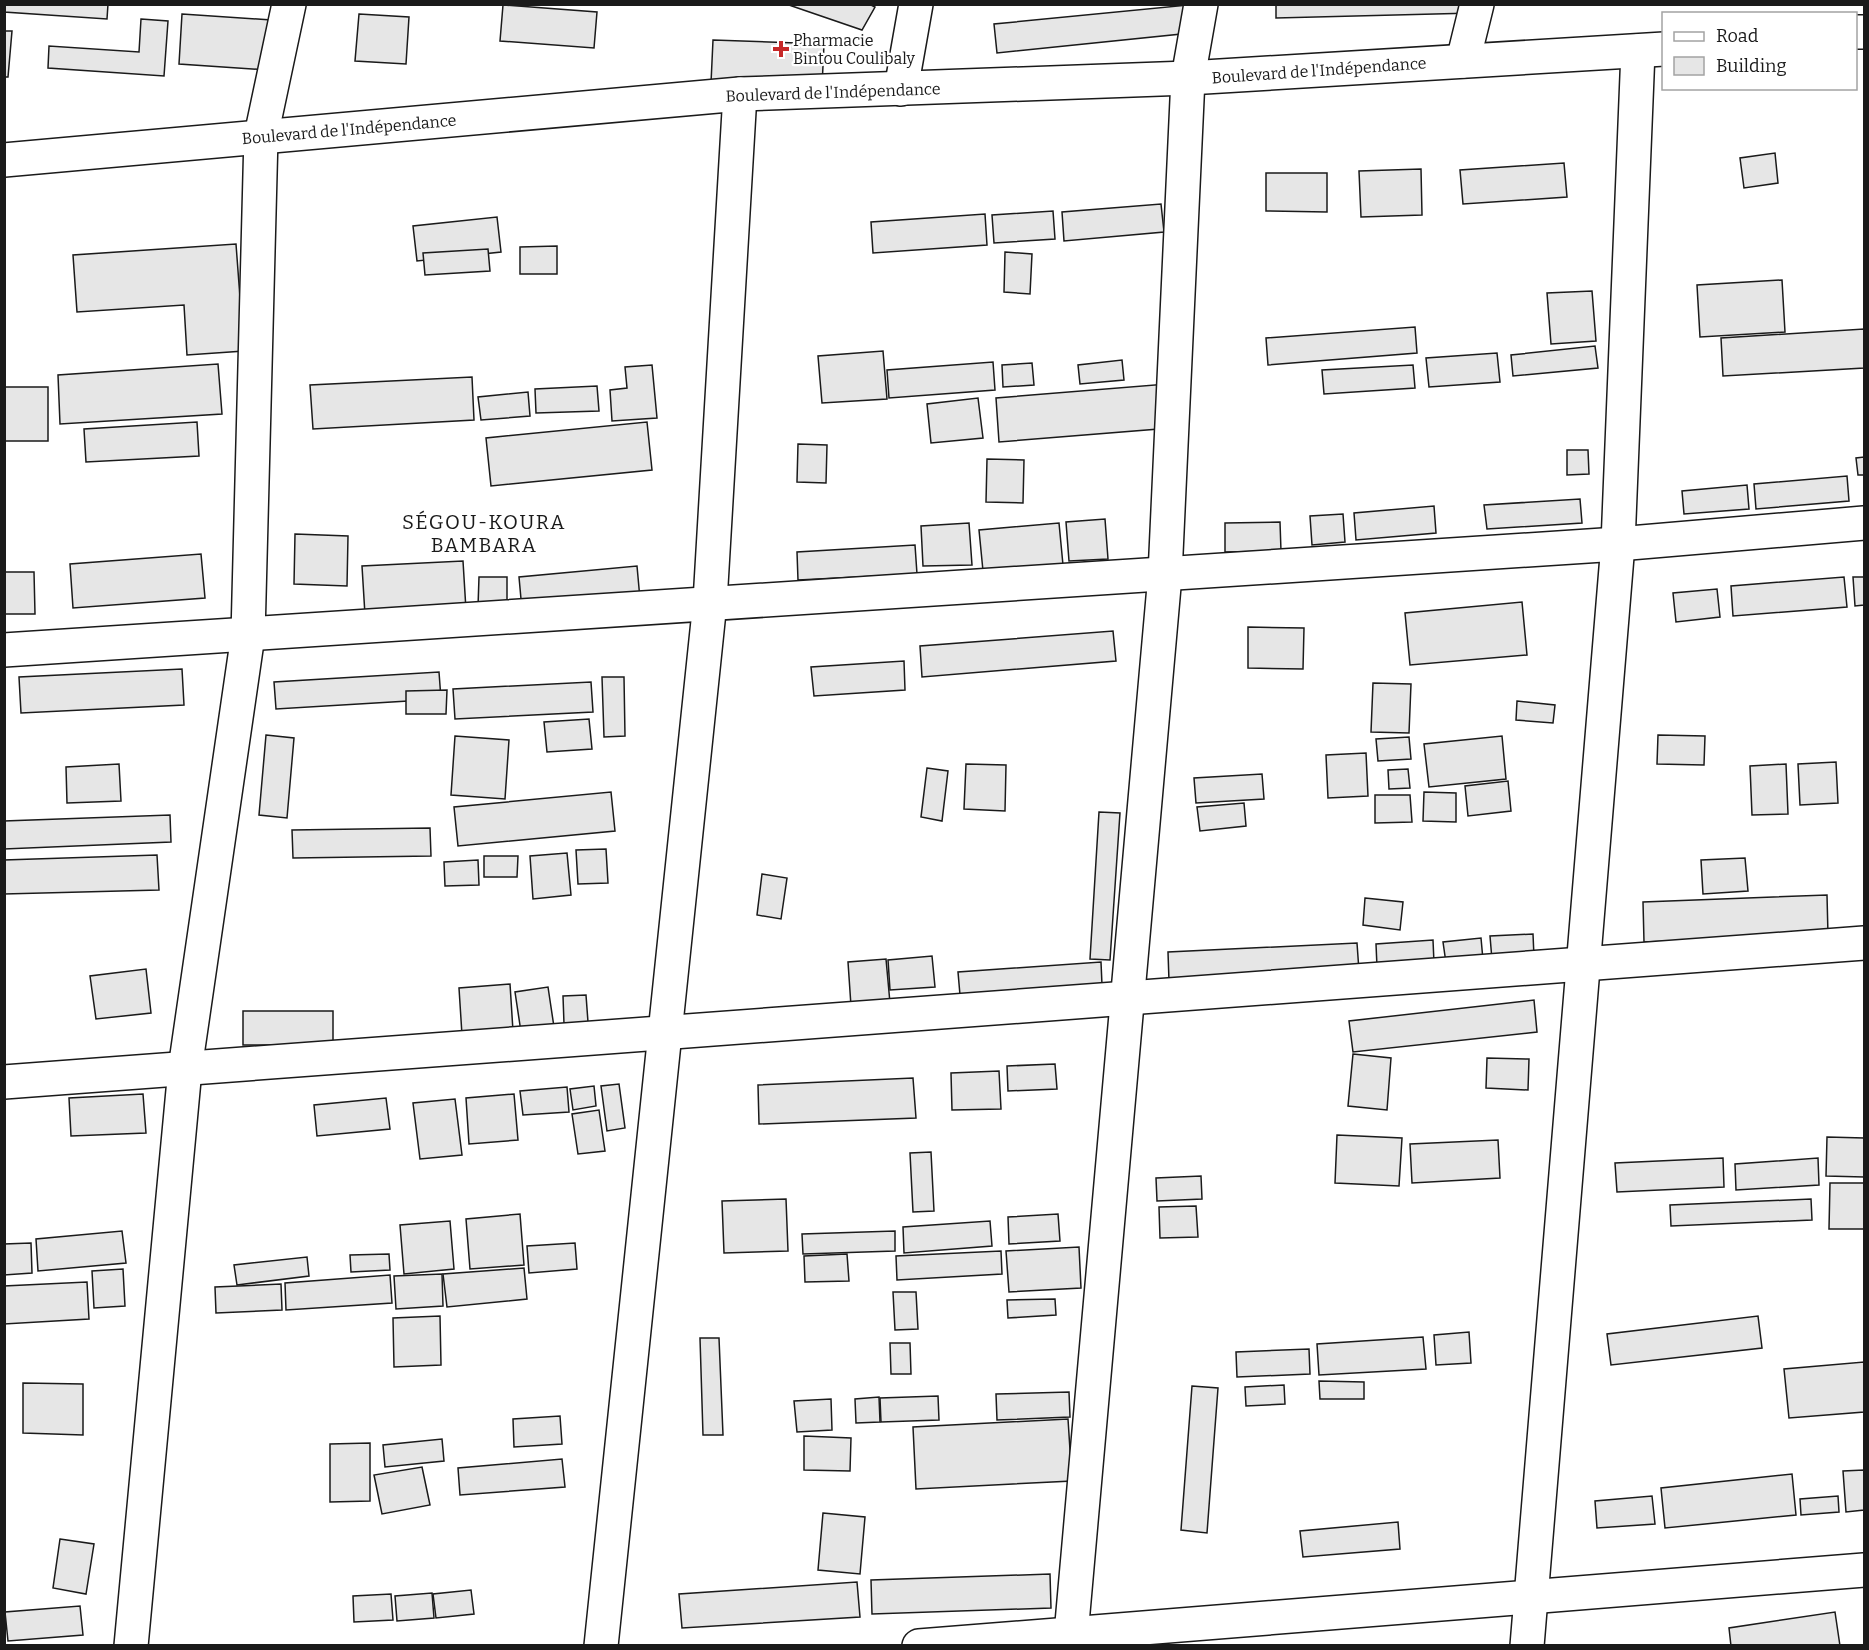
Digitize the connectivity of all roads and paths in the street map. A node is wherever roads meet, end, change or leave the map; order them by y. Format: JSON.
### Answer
{"nodes":[{"id":1,"x":289,"y":4,"type":"edge"},
{"id":2,"x":916,"y":4,"type":"edge"},
{"id":3,"x":1201,"y":4,"type":"edge"},
{"id":4,"x":1477,"y":4,"type":"edge"},
{"id":5,"x":1651,"y":50,"type":"edge"},
{"id":6,"x":1463,"y":61,"type":"junction"},
{"id":7,"x":1188,"y":78,"type":"junction"},
{"id":8,"x":901,"y":89,"type":"junction"},
{"id":9,"x":740,"y":94,"type":"junction"},
{"id":10,"x":261,"y":136,"type":"junction"},
{"id":11,"x":4,"y":160,"type":"edge"},
{"id":12,"x":1864,"y":523,"type":"edge"},
{"id":13,"x":1618,"y":544,"type":"junction"},
{"id":14,"x":1165,"y":574,"type":"junction"},
{"id":15,"x":710,"y":602,"type":"junction"},
{"id":16,"x":248,"y":635,"type":"junction"},
{"id":17,"x":4,"y":650,"type":"edge"},
{"id":18,"x":1864,"y":943,"type":"edge"},
{"id":19,"x":1582,"y":963,"type":"junction"},
{"id":20,"x":1128,"y":999,"type":"junction"},
{"id":21,"x":666,"y":1033,"type":"junction"},
{"id":22,"x":185,"y":1069,"type":"junction"},
{"id":23,"x":4,"y":1083,"type":"edge"},
{"id":24,"x":1864,"y":1570,"type":"edge"},
{"id":25,"x":1530,"y":1597,"type":"junction"},
{"id":26,"x":1071,"y":1639,"type":"edge"},
{"id":27,"x":131,"y":1646,"type":"edge"},
{"id":28,"x":601,"y":1646,"type":"edge"},
{"id":29,"x":919,"y":1646,"type":"edge"},
{"id":30,"x":1527,"y":1646,"type":"edge"}],
"edges":[{"from":1,"to":10,"type":"main road"},
{"from":2,"to":8,"type":"main road"},
{"from":3,"to":7,"type":"main road"},
{"from":4,"to":6,"type":"main road"},
{"from":5,"to":6,"type":"main road","name":"Boulevard de l'Indépendance"},
{"from":5,"to":13,"type":"main road"},
{"from":6,"to":7,"type":"main road","name":"Boulevard de l'Indépendance"},
{"from":7,"to":8,"type":"main road","name":"Boulevard de l'Indépendance"},
{"from":7,"to":14,"type":"main road"},
{"from":8,"to":9,"type":"main road","name":"Boulevard de l'Indépendance"},
{"from":9,"to":10,"type":"main road","name":"Boulevard de l'Indépendance"},
{"from":9,"to":15,"type":"main road"},
{"from":10,"to":11,"type":"main road","name":"Boulevard de l'Indépendance"},
{"from":10,"to":16,"type":"main road"},
{"from":12,"to":13,"type":"main road"},
{"from":13,"to":14,"type":"main road"},
{"from":13,"to":19,"type":"main road"},
{"from":14,"to":15,"type":"main road"},
{"from":14,"to":20,"type":"main road"},
{"from":15,"to":16,"type":"main road"},
{"from":15,"to":21,"type":"main road"},
{"from":16,"to":17,"type":"main road"},
{"from":16,"to":22,"type":"main road"},
{"from":18,"to":19,"type":"main road"},
{"from":19,"to":20,"type":"main road"},
{"from":19,"to":25,"type":"main road"},
{"from":20,"to":21,"type":"main road"},
{"from":20,"to":26,"type":"main road"},
{"from":21,"to":22,"type":"main road"},
{"from":21,"to":28,"type":"main road"},
{"from":22,"to":23,"type":"main road"},
{"from":22,"to":27,"type":"main road"},
{"from":24,"to":25,"type":"main road"},
{"from":25,"to":26,"type":"main road"},
{"from":25,"to":30,"type":"main road"},
{"from":26,"to":29,"type":"main road"}]}
